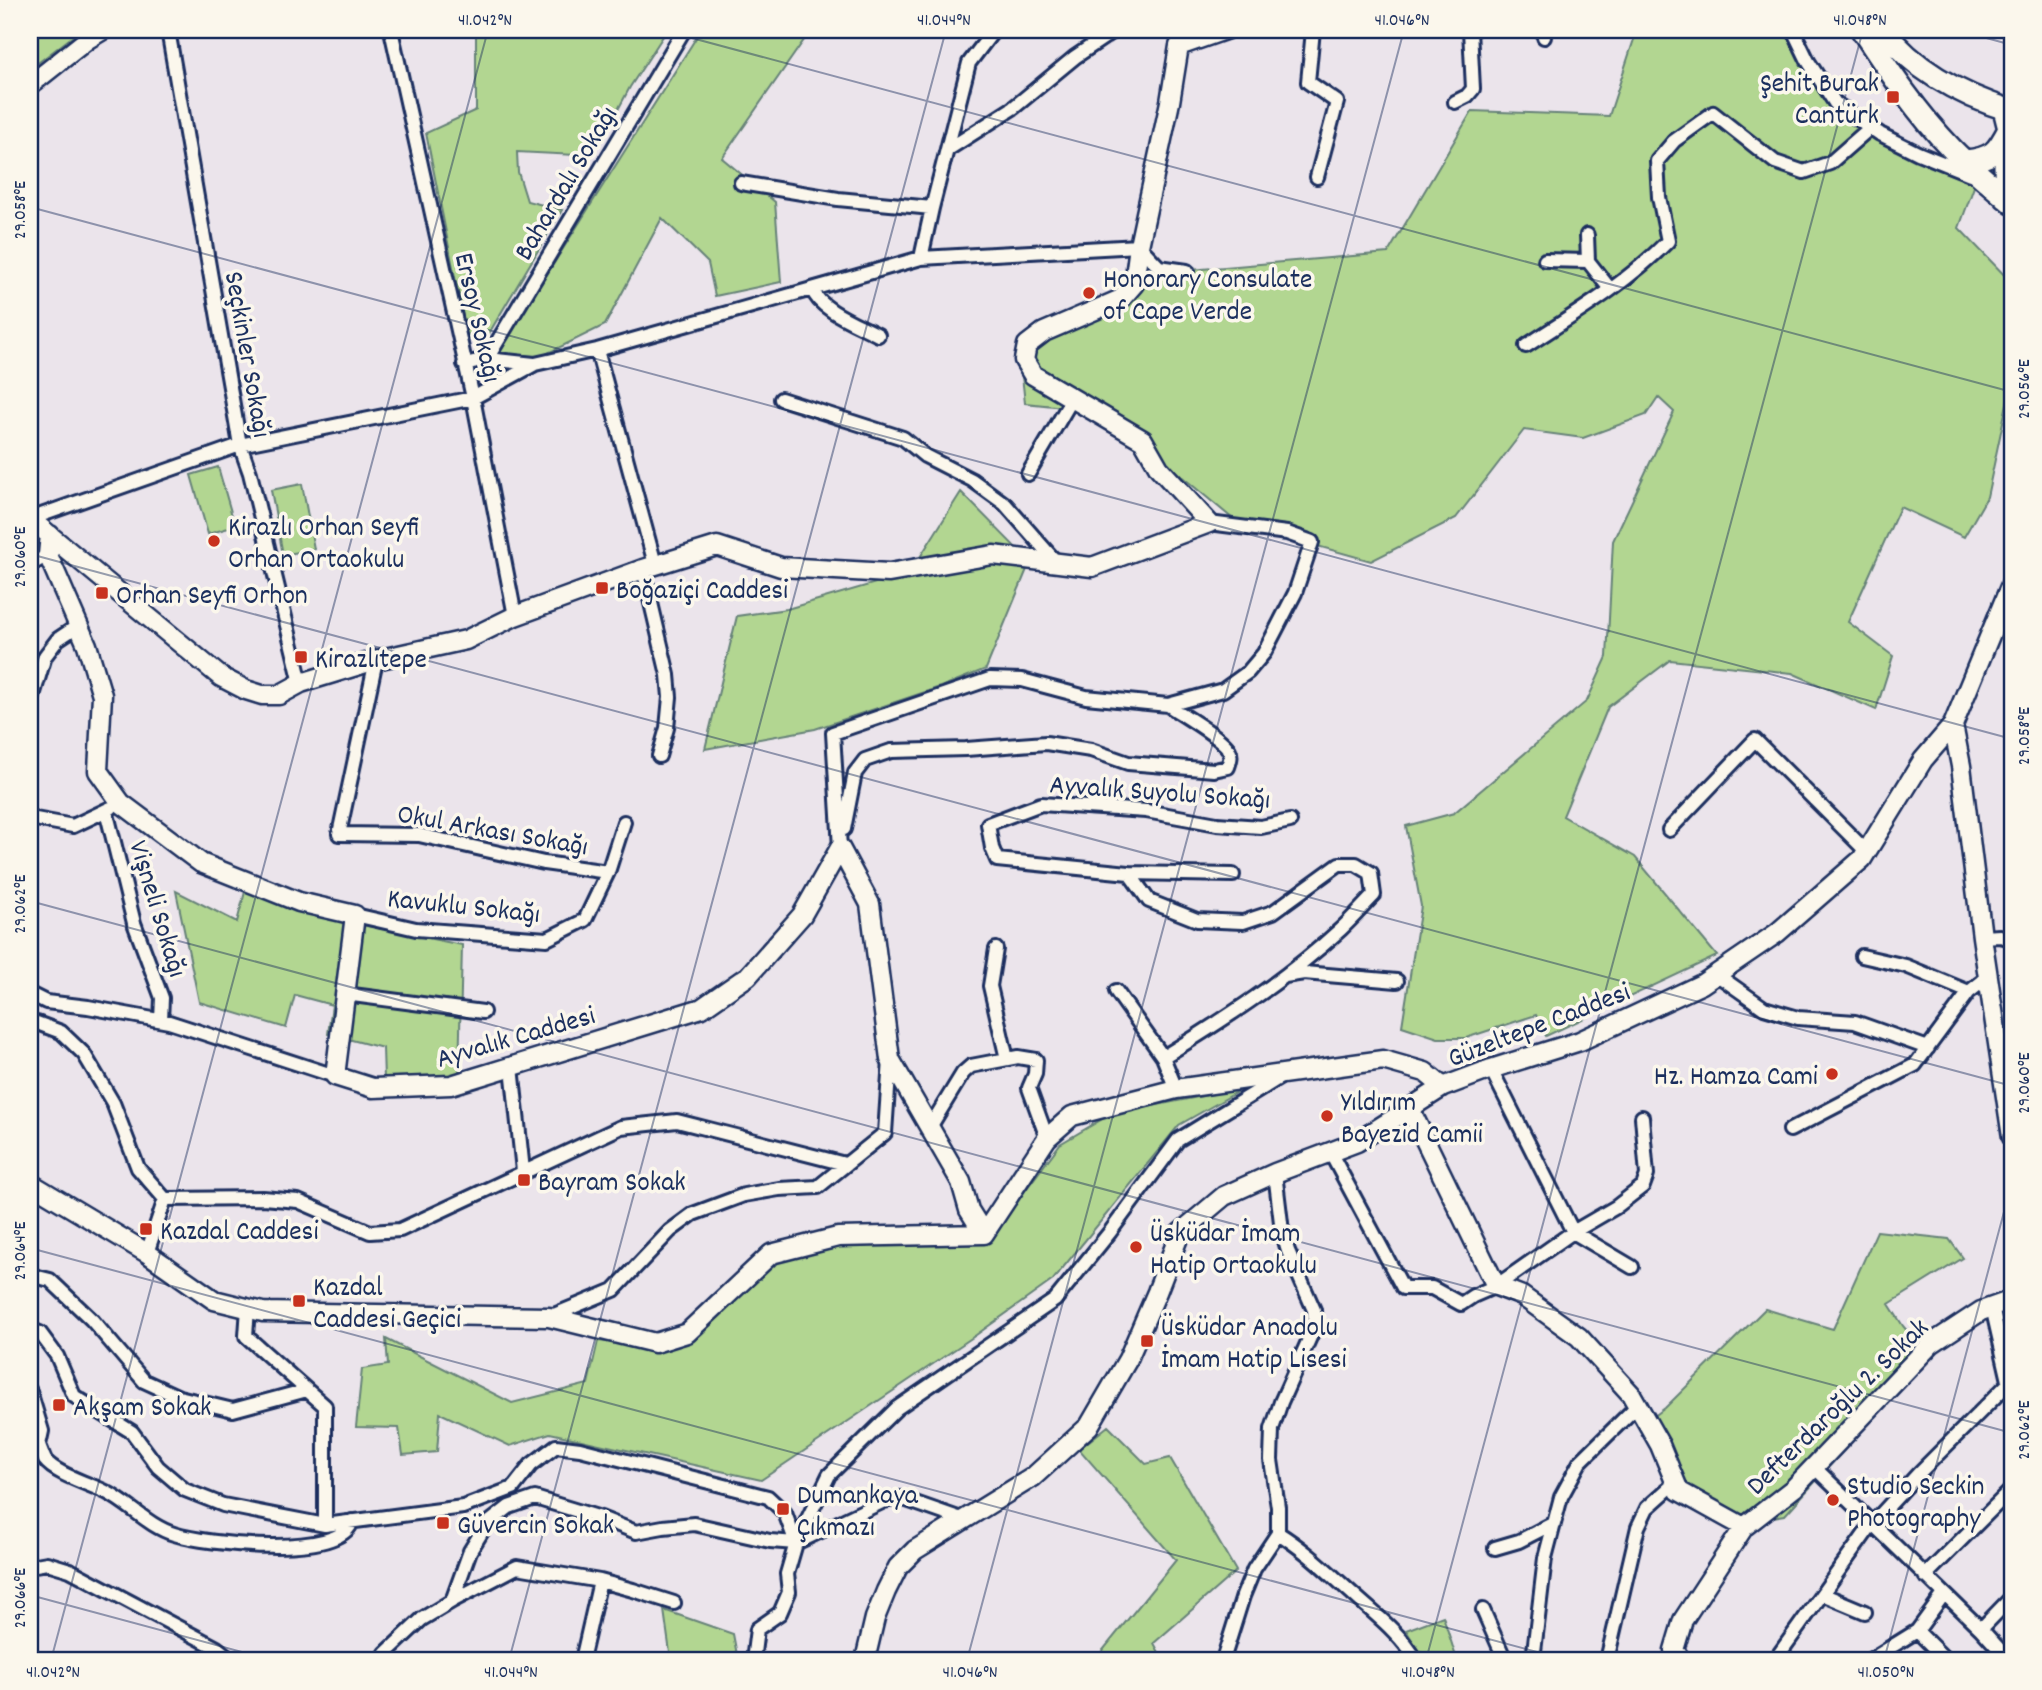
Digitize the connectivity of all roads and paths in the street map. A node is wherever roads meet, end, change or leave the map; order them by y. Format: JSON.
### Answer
{"nodes":[{"id":1,"x":103,"y":30,"type":"edge"},
{"id":2,"x":168,"y":30,"type":"edge"},
{"id":3,"x":391,"y":30,"type":"edge"},
{"id":4,"x":684,"y":30,"type":"edge"},
{"id":5,"x":994,"y":30,"type":"edge"},
{"id":6,"x":1115,"y":30,"type":"edge"},
{"id":7,"x":1225,"y":30,"type":"edge"},
{"id":8,"x":1313,"y":30,"type":"edge"},
{"id":9,"x":1470,"y":30,"type":"edge"},
{"id":10,"x":1793,"y":30,"type":"edge"},
{"id":11,"x":1862,"y":30,"type":"edge"},
{"id":12,"x":1883,"y":30,"type":"edge"},
{"id":13,"x":30,"y":85,"type":"edge"},
{"id":14,"x":1455,"y":102,"type":"dead end"},
{"id":15,"x":2008,"y":110,"type":"edge"},
{"id":16,"x":1871,"y":127,"type":"junction"},
{"id":17,"x":2012,"y":149,"type":"edge"},
{"id":18,"x":947,"y":150,"type":"junction"},
{"id":19,"x":1966,"y":161,"type":"junction"},
{"id":20,"x":1317,"y":177,"type":"dead end"},
{"id":21,"x":1986,"y":180,"type":"junction"},
{"id":22,"x":741,"y":183,"type":"dead end"},
{"id":23,"x":2009,"y":201,"type":"edge"},
{"id":24,"x":932,"y":208,"type":"junction"},
{"id":25,"x":1587,"y":235,"type":"dead end"},
{"id":26,"x":1139,"y":246,"type":"junction"},
{"id":27,"x":921,"y":258,"type":"junction"},
{"id":28,"x":1545,"y":260,"type":"dead end"},
{"id":29,"x":1588,"y":261,"type":"junction"},
{"id":30,"x":1186,"y":271,"type":"dead end"},
{"id":31,"x":1610,"y":289,"type":"junction"},
{"id":32,"x":813,"y":290,"type":"junction"},
{"id":33,"x":878,"y":335,"type":"dead end"},
{"id":34,"x":1526,"y":346,"type":"dead end"},
{"id":35,"x":597,"y":350,"type":"junction"},
{"id":36,"x":487,"y":359,"type":"junction"},
{"id":37,"x":464,"y":364,"type":"junction"},
{"id":38,"x":535,"y":364,"type":"junction"},
{"id":39,"x":473,"y":398,"type":"junction"},
{"id":40,"x":781,"y":399,"type":"dead end"},
{"id":41,"x":1072,"y":400,"type":"junction"},
{"id":42,"x":240,"y":445,"type":"junction"},
{"id":43,"x":1028,"y":474,"type":"dead end"},
{"id":44,"x":30,"y":519,"type":"edge"},
{"id":45,"x":1209,"y":523,"type":"junction"},
{"id":46,"x":50,"y":534,"type":"junction"},
{"id":47,"x":48,"y":555,"type":"junction"},
{"id":48,"x":1056,"y":562,"type":"junction"},
{"id":49,"x":30,"y":565,"type":"edge"},
{"id":50,"x":649,"y":566,"type":"junction"},
{"id":51,"x":2012,"y":582,"type":"edge"},
{"id":52,"x":515,"y":617,"type":"junction"},
{"id":53,"x":2006,"y":620,"type":"edge"},
{"id":54,"x":79,"y":625,"type":"junction"},
{"id":55,"x":376,"y":660,"type":"junction"},
{"id":56,"x":302,"y":683,"type":"junction"},
{"id":57,"x":1168,"y":705,"type":"junction"},
{"id":58,"x":30,"y":706,"type":"edge"},
{"id":59,"x":1954,"y":725,"type":"junction"},
{"id":60,"x":659,"y":756,"type":"dead end"},
{"id":61,"x":113,"y":807,"type":"junction"},
{"id":62,"x":30,"y":818,"type":"edge"},
{"id":63,"x":1290,"y":821,"type":"dead end"},
{"id":64,"x":624,"y":822,"type":"dead end"},
{"id":65,"x":1669,"y":830,"type":"dead end"},
{"id":66,"x":840,"y":848,"type":"junction"},
{"id":67,"x":1867,"y":852,"type":"junction"},
{"id":68,"x":608,"y":872,"type":"junction"},
{"id":69,"x":1129,"y":873,"type":"junction"},
{"id":70,"x":1233,"y":875,"type":"dead end"},
{"id":71,"x":355,"y":915,"type":"junction"},
{"id":72,"x":1982,"y":937,"type":"junction"},
{"id":73,"x":2012,"y":939,"type":"edge"},
{"id":74,"x":996,"y":949,"type":"dead end"},
{"id":75,"x":1862,"y":956,"type":"dead end"},
{"id":76,"x":1716,"y":974,"type":"junction"},
{"id":77,"x":1285,"y":976,"type":"junction"},
{"id":78,"x":1988,"y":977,"type":"junction"},
{"id":79,"x":1397,"y":981,"type":"dead end"},
{"id":80,"x":1116,"y":991,"type":"dead end"},
{"id":81,"x":1969,"y":992,"type":"junction"},
{"id":82,"x":30,"y":994,"type":"edge"},
{"id":83,"x":345,"y":994,"type":"junction"},
{"id":84,"x":46,"y":1002,"type":"junction"},
{"id":85,"x":483,"y":1012,"type":"dead end"},
{"id":86,"x":161,"y":1020,"type":"junction"},
{"id":87,"x":34,"y":1023,"type":"edge"},
{"id":88,"x":1928,"y":1048,"type":"junction"},
{"id":89,"x":1163,"y":1058,"type":"junction"},
{"id":90,"x":890,"y":1059,"type":"junction"},
{"id":91,"x":1007,"y":1059,"type":"junction"},
{"id":92,"x":512,"y":1067,"type":"junction"},
{"id":93,"x":1491,"y":1069,"type":"junction"},
{"id":94,"x":1288,"y":1072,"type":"junction"},
{"id":95,"x":335,"y":1076,"type":"junction"},
{"id":96,"x":1443,"y":1087,"type":"junction"},
{"id":97,"x":1176,"y":1089,"type":"junction"},
{"id":98,"x":1410,"y":1109,"type":"junction"},
{"id":99,"x":1642,"y":1117,"type":"dead end"},
{"id":100,"x":930,"y":1127,"type":"junction"},
{"id":101,"x":1790,"y":1130,"type":"dead end"},
{"id":102,"x":2012,"y":1137,"type":"edge"},
{"id":103,"x":1047,"y":1138,"type":"junction"},
{"id":104,"x":1330,"y":1152,"type":"junction"},
{"id":105,"x":845,"y":1164,"type":"junction"},
{"id":106,"x":523,"y":1171,"type":"junction"},
{"id":107,"x":1275,"y":1173,"type":"junction"},
{"id":108,"x":30,"y":1183,"type":"edge"},
{"id":109,"x":165,"y":1199,"type":"junction"},
{"id":110,"x":1573,"y":1232,"type":"junction"},
{"id":111,"x":984,"y":1234,"type":"junction"},
{"id":112,"x":147,"y":1253,"type":"junction"},
{"id":113,"x":1632,"y":1267,"type":"dead end"},
{"id":114,"x":30,"y":1275,"type":"edge"},
{"id":115,"x":1496,"y":1286,"type":"junction"},
{"id":116,"x":2012,"y":1300,"type":"edge"},
{"id":117,"x":1992,"y":1307,"type":"junction"},
{"id":118,"x":248,"y":1308,"type":"junction"},
{"id":119,"x":549,"y":1317,"type":"junction"},
{"id":120,"x":30,"y":1329,"type":"edge"},
{"id":121,"x":2011,"y":1388,"type":"edge"},
{"id":122,"x":30,"y":1391,"type":"edge"},
{"id":123,"x":307,"y":1391,"type":"junction"},
{"id":124,"x":1637,"y":1406,"type":"junction"},
{"id":125,"x":35,"y":1447,"type":"edge"},
{"id":126,"x":1814,"y":1467,"type":"junction"},
{"id":127,"x":1676,"y":1482,"type":"junction"},
{"id":128,"x":2012,"y":1489,"type":"edge"},
{"id":129,"x":502,"y":1492,"type":"junction"},
{"id":130,"x":509,"y":1507,"type":"junction"},
{"id":131,"x":964,"y":1520,"type":"junction"},
{"id":132,"x":352,"y":1521,"type":"junction"},
{"id":133,"x":1554,"y":1522,"type":"junction"},
{"id":134,"x":1872,"y":1524,"type":"junction"},
{"id":135,"x":325,"y":1525,"type":"junction"},
{"id":136,"x":1744,"y":1527,"type":"junction"},
{"id":137,"x":1278,"y":1533,"type":"junction"},
{"id":138,"x":796,"y":1543,"type":"junction"},
{"id":139,"x":1495,"y":1548,"type":"dead end"},
{"id":140,"x":30,"y":1566,"type":"edge"},
{"id":141,"x":1925,"y":1576,"type":"junction"},
{"id":142,"x":600,"y":1581,"type":"junction"},
{"id":143,"x":1822,"y":1594,"type":"junction"},
{"id":144,"x":1944,"y":1594,"type":"junction"},
{"id":145,"x":2012,"y":1597,"type":"edge"},
{"id":146,"x":452,"y":1601,"type":"junction"},
{"id":147,"x":674,"y":1603,"type":"dead end"},
{"id":148,"x":1483,"y":1610,"type":"dead end"},
{"id":149,"x":1865,"y":1612,"type":"dead end"},
{"id":150,"x":1981,"y":1629,"type":"junction"},
{"id":151,"x":1917,"y":1631,"type":"junction"},
{"id":152,"x":232,"y":1660,"type":"edge"},
{"id":153,"x":382,"y":1660,"type":"edge"},
{"id":154,"x":582,"y":1660,"type":"edge"},
{"id":155,"x":756,"y":1660,"type":"edge"},
{"id":156,"x":864,"y":1660,"type":"edge"},
{"id":157,"x":1223,"y":1660,"type":"edge"},
{"id":158,"x":1416,"y":1660,"type":"edge"},
{"id":159,"x":1505,"y":1660,"type":"edge"},
{"id":160,"x":1533,"y":1660,"type":"edge"},
{"id":161,"x":1607,"y":1660,"type":"edge"},
{"id":162,"x":1681,"y":1660,"type":"edge"},
{"id":163,"x":1775,"y":1660,"type":"edge"},
{"id":164,"x":1870,"y":1660,"type":"edge"},
{"id":165,"x":1946,"y":1660,"type":"edge"},
{"id":166,"x":2009,"y":1660,"type":"edge"}],
"edges":[{"from":1,"to":13,"type":"street"},
{"from":2,"to":42,"type":"street","name":"Seçkinler Sokağı"},
{"from":3,"to":37,"type":"street","name":"Ersoy Sokağı"},
{"from":4,"to":36,"type":"street","name":"Bahardalı Sokağı"},
{"from":5,"to":18,"type":"street"},
{"from":6,"to":18,"type":"street"},
{"from":7,"to":26,"type":"street"},
{"from":8,"to":20,"type":"street"},
{"from":9,"to":14,"type":"street"},
{"from":10,"to":16,"type":"street"},
{"from":11,"to":19,"type":"main road"},
{"from":12,"to":15,"type":"main road"},
{"from":15,"to":19,"type":"main road"},
{"from":16,"to":21,"type":"street"},
{"from":16,"to":31,"type":"street"},
{"from":17,"to":23,"type":"main road"},
{"from":18,"to":24,"type":"street"},
{"from":19,"to":21,"type":"main road"},
{"from":21,"to":23,"type":"main road"},
{"from":22,"to":24,"type":"street"},
{"from":24,"to":27,"type":"street"},
{"from":25,"to":29,"type":"street"},
{"from":26,"to":27,"type":"street"},
{"from":26,"to":30,"type":"street"},
{"from":26,"to":41,"type":"street"},
{"from":27,"to":32,"type":"street"},
{"from":28,"to":29,"type":"street"},
{"from":29,"to":31,"type":"street"},
{"from":31,"to":34,"type":"street"},
{"from":32,"to":33,"type":"street"},
{"from":32,"to":35,"type":"street"},
{"from":35,"to":38,"type":"street"},
{"from":35,"to":50,"type":"street"},
{"from":36,"to":37,"type":"street"},
{"from":36,"to":38,"type":"street"},
{"from":37,"to":39,"type":"street","name":"Ersoy Sokağı"},
{"from":38,"to":39,"type":"street"},
{"from":39,"to":42,"type":"street"},
{"from":39,"to":52,"type":"street","name":"Ersoy Sokağı"},
{"from":40,"to":48,"type":"street"},
{"from":41,"to":43,"type":"street"},
{"from":41,"to":45,"type":"street"},
{"from":42,"to":44,"type":"street"},
{"from":42,"to":56,"type":"street","name":"Seçkinler Sokağı"},
{"from":44,"to":46,"type":"street"},
{"from":45,"to":48,"type":"street"},
{"from":45,"to":57,"type":"street"},
{"from":46,"to":47,"type":"street"},
{"from":46,"to":56,"type":"street"},
{"from":47,"to":49,"type":"street"},
{"from":47,"to":54,"type":"street"},
{"from":48,"to":50,"type":"street"},
{"from":50,"to":52,"type":"street"},
{"from":50,"to":60,"type":"street"},
{"from":51,"to":53,"type":"street"},
{"from":52,"to":55,"type":"street"},
{"from":53,"to":59,"type":"street"},
{"from":54,"to":58,"type":"street"},
{"from":54,"to":61,"type":"street"},
{"from":55,"to":56,"type":"street"},
{"from":55,"to":68,"type":"street","name":"Okul Arkası Sokağı"},
{"from":57,"to":66,"type":"street"},
{"from":57,"to":66,"type":"street"},
{"from":59,"to":67,"type":"street","name":"Güzeltepe Caddesi"},
{"from":59,"to":72,"type":"street"},
{"from":61,"to":62,"type":"street"},
{"from":61,"to":71,"type":"street"},
{"from":61,"to":86,"type":"street","name":"Vişneli Sokağı"},
{"from":63,"to":69,"type":"street","name":"Ayvalık Suyolu Sokağı"},
{"from":64,"to":68,"type":"street","name":"Kavuklu Sokağı"},
{"from":65,"to":67,"type":"street"},
{"from":66,"to":90,"type":"street"},
{"from":66,"to":92,"type":"street","name":"Ayvalık Caddesi"},
{"from":67,"to":76,"type":"street","name":"Güzeltepe Caddesi"},
{"from":68,"to":71,"type":"street","name":"Kavuklu Sokağı"},
{"from":69,"to":70,"type":"street","name":"Ayvalık Suyolu Sokağı"},
{"from":69,"to":77,"type":"street"},
{"from":71,"to":83,"type":"street"},
{"from":72,"to":73,"type":"street"},
{"from":72,"to":78,"type":"street"},
{"from":74,"to":91,"type":"street"},
{"from":75,"to":81,"type":"street"},
{"from":76,"to":88,"type":"street"},
{"from":76,"to":93,"type":"street","name":"Güzeltepe Caddesi"},
{"from":77,"to":79,"type":"street"},
{"from":77,"to":89,"type":"street"},
{"from":78,"to":81,"type":"street"},
{"from":78,"to":102,"type":"street"},
{"from":80,"to":89,"type":"street"},
{"from":81,"to":88,"type":"street"},
{"from":82,"to":84,"type":"street"},
{"from":83,"to":85,"type":"street"},
{"from":83,"to":95,"type":"street"},
{"from":84,"to":86,"type":"street"},
{"from":84,"to":87,"type":"street"},
{"from":86,"to":95,"type":"street"},
{"from":87,"to":109,"type":"street"},
{"from":88,"to":101,"type":"street"},
{"from":89,"to":97,"type":"street"},
{"from":90,"to":100,"type":"street"},
{"from":90,"to":105,"type":"street"},
{"from":91,"to":100,"type":"street"},
{"from":91,"to":103,"type":"street"},
{"from":92,"to":95,"type":"street","name":"Ayvalık Caddesi"},
{"from":92,"to":106,"type":"street"},
{"from":93,"to":96,"type":"street","name":"Güzeltepe Caddesi"},
{"from":93,"to":110,"type":"street"},
{"from":94,"to":96,"type":"street"},
{"from":94,"to":97,"type":"street"},
{"from":94,"to":138,"type":"street"},
{"from":96,"to":98,"type":"street","name":"Güzeltepe Caddesi"},
{"from":97,"to":103,"type":"street"},
{"from":98,"to":104,"type":"street","name":"Güzeltepe Caddesi"},
{"from":98,"to":115,"type":"street"},
{"from":99,"to":110,"type":"street"},
{"from":100,"to":111,"type":"street"},
{"from":103,"to":111,"type":"street"},
{"from":104,"to":107,"type":"street","name":"Güzeltepe Caddesi"},
{"from":104,"to":115,"type":"street"},
{"from":105,"to":106,"type":"street"},
{"from":105,"to":119,"type":"street"},
{"from":106,"to":109,"type":"street"},
{"from":107,"to":131,"type":"street","name":"Güzeltepe Caddesi"},
{"from":107,"to":137,"type":"street"},
{"from":108,"to":112,"type":"street"},
{"from":109,"to":112,"type":"street"},
{"from":110,"to":113,"type":"street"},
{"from":110,"to":115,"type":"street"},
{"from":111,"to":119,"type":"street"},
{"from":112,"to":118,"type":"street"},
{"from":114,"to":123,"type":"street"},
{"from":115,"to":124,"type":"street","name":"Defterdaroğlu 2. Sokak"},
{"from":116,"to":117,"type":"street","name":"Defterdaroğlu 2. Sokak"},
{"from":117,"to":121,"type":"street"},
{"from":117,"to":126,"type":"street","name":"Defterdaroğlu 2. Sokak"},
{"from":118,"to":119,"type":"street"},
{"from":118,"to":123,"type":"street"},
{"from":120,"to":135,"type":"street"},
{"from":121,"to":134,"type":"street"},
{"from":122,"to":125,"type":"street"},
{"from":123,"to":135,"type":"street"},
{"from":124,"to":127,"type":"street","name":"Defterdaroğlu 2. Sokak"},
{"from":124,"to":133,"type":"street"},
{"from":125,"to":132,"type":"street"},
{"from":126,"to":134,"type":"street"},
{"from":126,"to":136,"type":"street","name":"Defterdaroğlu 2. Sokak"},
{"from":127,"to":136,"type":"street","name":"Defterdaroğlu 2. Sokak"},
{"from":127,"to":161,"type":"street"},
{"from":128,"to":141,"type":"street"},
{"from":129,"to":130,"type":"street"},
{"from":129,"to":132,"type":"street"},
{"from":129,"to":138,"type":"street"},
{"from":130,"to":138,"type":"street"},
{"from":130,"to":146,"type":"street"},
{"from":131,"to":138,"type":"street"},
{"from":131,"to":156,"type":"street","name":"Güzeltepe Caddesi"},
{"from":132,"to":135,"type":"street"},
{"from":133,"to":139,"type":"street"},
{"from":133,"to":160,"type":"street"},
{"from":134,"to":141,"type":"street"},
{"from":134,"to":143,"type":"street"},
{"from":136,"to":162,"type":"street"},
{"from":137,"to":157,"type":"street"},
{"from":137,"to":158,"type":"street"},
{"from":138,"to":155,"type":"street"},
{"from":140,"to":152,"type":"street"},
{"from":141,"to":144,"type":"street"},
{"from":142,"to":146,"type":"street"},
{"from":142,"to":147,"type":"street"},
{"from":142,"to":154,"type":"street"},
{"from":143,"to":149,"type":"street"},
{"from":143,"to":163,"type":"street"},
{"from":144,"to":150,"type":"street"},
{"from":144,"to":151,"type":"street"},
{"from":145,"to":150,"type":"street"},
{"from":146,"to":153,"type":"street"},
{"from":148,"to":159,"type":"street"},
{"from":150,"to":166,"type":"street"},
{"from":151,"to":164,"type":"street"},
{"from":151,"to":165,"type":"street"}]}
